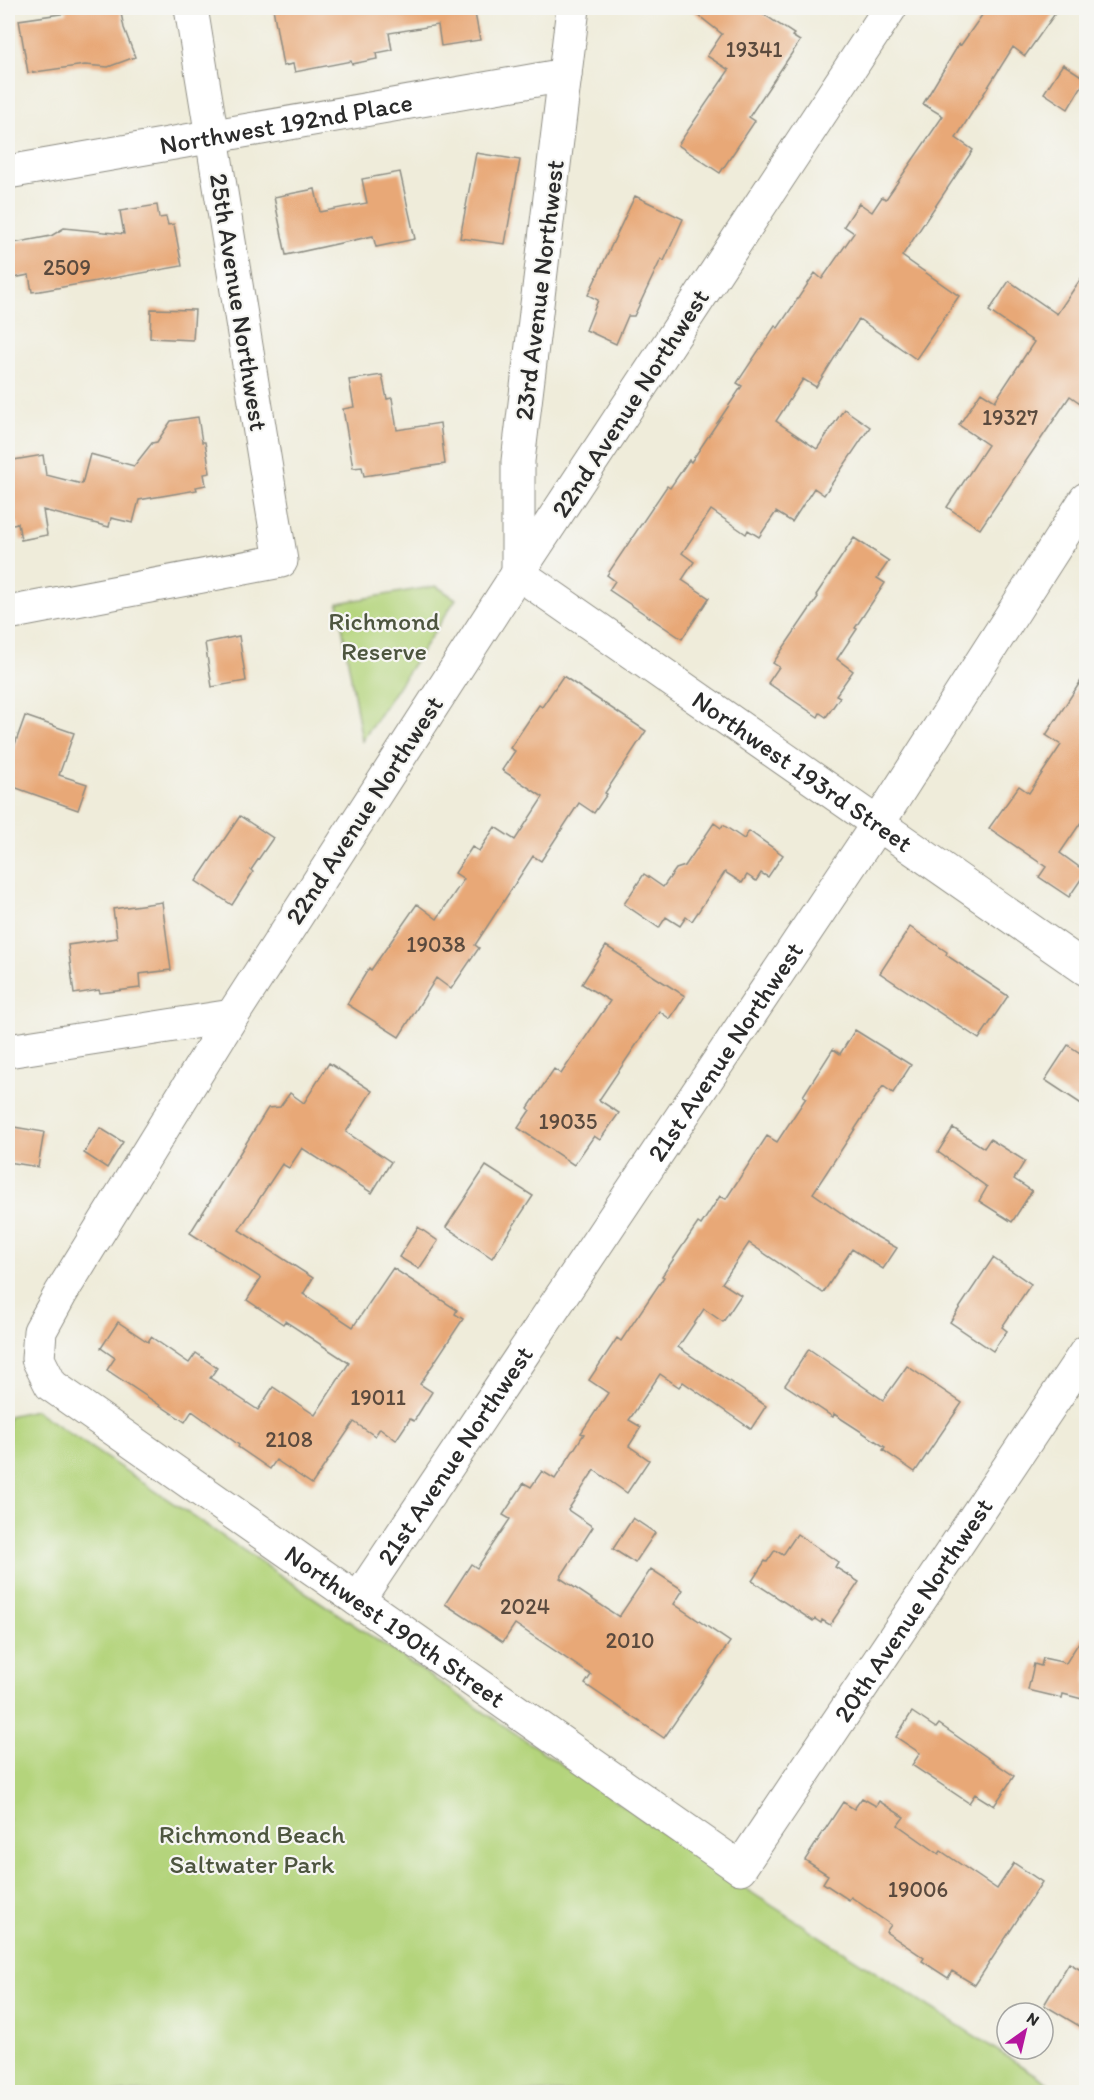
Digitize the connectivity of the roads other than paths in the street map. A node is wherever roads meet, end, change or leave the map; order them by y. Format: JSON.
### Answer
{"nodes":[{"id":1,"x":191,"y":8,"type":"edge"},
{"id":2,"x":573,"y":8,"type":"edge"},
{"id":3,"x":890,"y":8,"type":"edge"},
{"id":4,"x":565,"y":75,"type":"junction"},
{"id":5,"x":212,"y":136,"type":"junction"},
{"id":6,"x":8,"y":172,"type":"edge"},
{"id":7,"x":1086,"y":499,"type":"edge"},
{"id":8,"x":518,"y":573,"type":"junction"},
{"id":9,"x":8,"y":613,"type":"edge"},
{"id":10,"x":877,"y":825,"type":"junction"},
{"id":11,"x":1086,"y":969,"type":"edge"},
{"id":12,"x":231,"y":1016,"type":"junction"},
{"id":13,"x":8,"y":1051,"type":"edge"},
{"id":14,"x":1086,"y":1352,"type":"edge"},
{"id":15,"x":51,"y":1385,"type":"joint"},
{"id":16,"x":358,"y":1600,"type":"junction"},
{"id":17,"x":740,"y":1868,"type":"joint"}],
"edges":[{"from":1,"to":5,"type":"street","name":"25th Avenue Northwest"},
{"from":2,"to":4,"type":"street","name":"23rd Avenue Northwest"},
{"from":3,"to":8,"type":"street","name":"22nd Avenue Northwest"},
{"from":4,"to":5,"type":"street","name":"Northwest 192nd Place"},
{"from":4,"to":8,"type":"street","name":"23rd Avenue Northwest"},
{"from":5,"to":6,"type":"street","name":"Northwest 192nd Place"},
{"from":5,"to":9,"type":"street","name":"25th Avenue Northwest"},
{"from":7,"to":10,"type":"street","name":"21st Avenue Northwest"},
{"from":8,"to":10,"type":"street","name":"Northwest 193rd Street"},
{"from":8,"to":12,"type":"street","name":"22nd Avenue Northwest"},
{"from":10,"to":11,"type":"street","name":"Northwest 193rd Street"},
{"from":10,"to":16,"type":"street","name":"21st Avenue Northwest"},
{"from":12,"to":13,"type":"street"},
{"from":12,"to":15,"type":"street","name":"22nd Avenue Northwest"},
{"from":14,"to":17,"type":"street","name":"20th Avenue Northwest"},
{"from":15,"to":16,"type":"street","name":"Northwest 190th Street"},
{"from":16,"to":17,"type":"street","name":"Northwest 190th Street"}]}
